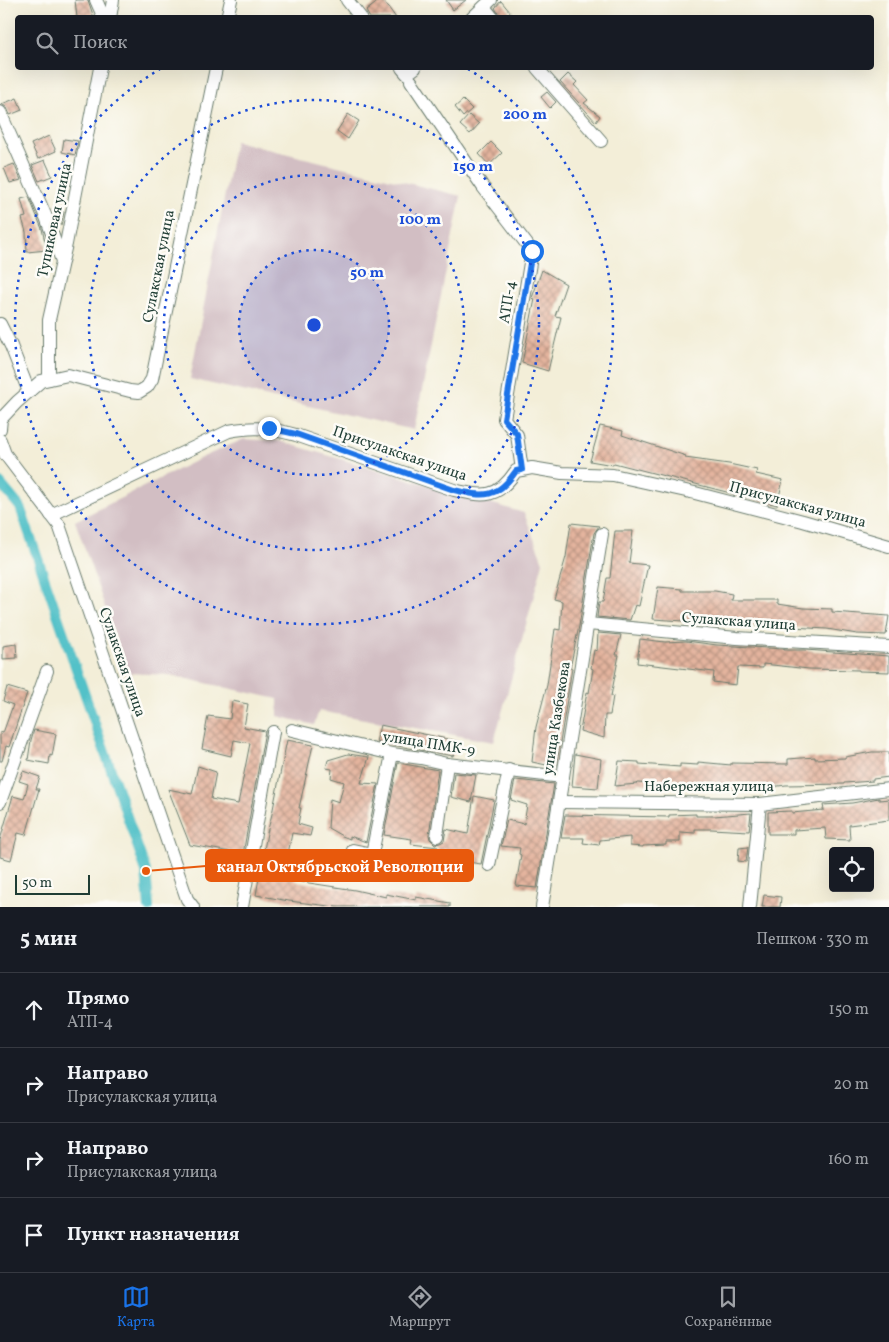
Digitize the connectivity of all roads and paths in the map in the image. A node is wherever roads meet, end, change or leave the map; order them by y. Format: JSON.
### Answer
{"nodes":[{"id":1,"x":96,"y":0,"type":"edge"},
{"id":2,"x":113,"y":0,"type":"edge"},
{"id":3,"x":231,"y":0,"type":"edge"},
{"id":4,"x":347,"y":0,"type":"edge"},
{"id":5,"x":487,"y":3,"type":"edge"},
{"id":6,"x":103,"y":15,"type":"edge"},
{"id":7,"x":110,"y":15,"type":"edge"},
{"id":8,"x":228,"y":15,"type":"edge"},
{"id":9,"x":359,"y":15,"type":"edge"},
{"id":10,"x":475,"y":15,"type":"edge"},
{"id":11,"x":492,"y":15,"type":"edge"},
{"id":12,"x":100,"y":70,"type":"edge"},
{"id":13,"x":216,"y":70,"type":"edge"},
{"id":14,"x":539,"y":70,"type":"edge"},
{"id":15,"x":409,"y":72,"type":"edge"},
{"id":16,"x":0,"y":112,"type":"edge"},
{"id":17,"x":601,"y":141,"type":"dead end"},
{"id":18,"x":62,"y":261,"type":"junction"},
{"id":19,"x":0,"y":324,"type":"edge"},
{"id":20,"x":49,"y":379,"type":"junction"},
{"id":21,"x":29,"y":392,"type":"junction"},
{"id":22,"x":0,"y":429,"type":"edge"},
{"id":23,"x":0,"y":440,"type":"edge"},
{"id":24,"x":3,"y":453,"type":"edge"},
{"id":25,"x":522,"y":470,"type":"junction"},
{"id":26,"x":51,"y":515,"type":"junction"},
{"id":27,"x":602,"y":534,"type":"dead end"},
{"id":28,"x":889,"y":546,"type":"edge"},
{"id":29,"x":588,"y":624,"type":"junction"},
{"id":30,"x":889,"y":647,"type":"edge"},
{"id":31,"x":47,"y":671,"type":"dead end"},
{"id":32,"x":292,"y":730,"type":"dead end"},
{"id":33,"x":273,"y":732,"type":"dead end"},
{"id":34,"x":392,"y":754,"type":"junction"},
{"id":35,"x":447,"y":764,"type":"junction"},
{"id":36,"x":509,"y":770,"type":"junction"},
{"id":37,"x":562,"y":777,"type":"junction"},
{"id":38,"x":889,"y":789,"type":"edge"},
{"id":39,"x":0,"y":802,"type":"edge"},
{"id":40,"x":558,"y":802,"type":"junction"},
{"id":41,"x":760,"y":804,"type":"junction"},
{"id":42,"x":437,"y":836,"type":"dead end"},
{"id":43,"x":353,"y":850,"type":"dead end"},
{"id":44,"x":489,"y":865,"type":"dead end"},
{"id":45,"x":193,"y":907,"type":"edge"},
{"id":46,"x":245,"y":907,"type":"edge"},
{"id":47,"x":542,"y":907,"type":"edge"},
{"id":48,"x":750,"y":907,"type":"edge"}],
"edges":[{"from":1,"to":6,"type":"street"},
{"from":2,"to":7,"type":"street"},
{"from":3,"to":8,"type":"street"},
{"from":4,"to":9,"type":"street"},
{"from":5,"to":10,"type":"street"},
{"from":5,"to":11,"type":"street"},
{"from":12,"to":18,"type":"street","name":"Тупиковая улица"},
{"from":13,"to":20,"type":"street","name":"Сулакская улица"},
{"from":14,"to":17,"type":"street"},
{"from":15,"to":25,"type":"street","name":"АТП-4"},
{"from":16,"to":18,"type":"street"},
{"from":18,"to":20,"type":"street","name":"Тупиковая улица"},
{"from":19,"to":21,"type":"street"},
{"from":20,"to":21,"type":"street","name":"Сулакская улица"},
{"from":21,"to":22,"type":"street","name":"Сулакская улица"},
{"from":23,"to":24,"type":"street","name":"Сулакская улица"},
{"from":24,"to":26,"type":"street","name":"Сулакская улица"},
{"from":25,"to":26,"type":"street","name":"Присулакская улица"},
{"from":25,"to":28,"type":"street","name":"Присулакская улица"},
{"from":26,"to":45,"type":"street","name":"Сулакская улица"},
{"from":27,"to":29,"type":"street","name":"улица Казбекова"},
{"from":29,"to":30,"type":"street","name":"Сулакская улица"},
{"from":29,"to":37,"type":"street","name":"улица Казбекова"},
{"from":31,"to":39,"type":"street"},
{"from":32,"to":34,"type":"street","name":"улица ПМК-9"},
{"from":33,"to":46,"type":"street"},
{"from":34,"to":35,"type":"street","name":"улица ПМК-9"},
{"from":34,"to":43,"type":"street"},
{"from":35,"to":36,"type":"street","name":"улица ПМК-9"},
{"from":35,"to":42,"type":"street"},
{"from":36,"to":37,"type":"street","name":"улица ПМК-9"},
{"from":36,"to":44,"type":"street"},
{"from":37,"to":40,"type":"street","name":"улица Казбекова"},
{"from":38,"to":41,"type":"street","name":"Набережная улица"},
{"from":40,"to":41,"type":"street","name":"Набережная улица"},
{"from":40,"to":47,"type":"street","name":"улица Казбекова"},
{"from":41,"to":48,"type":"street"}]}
